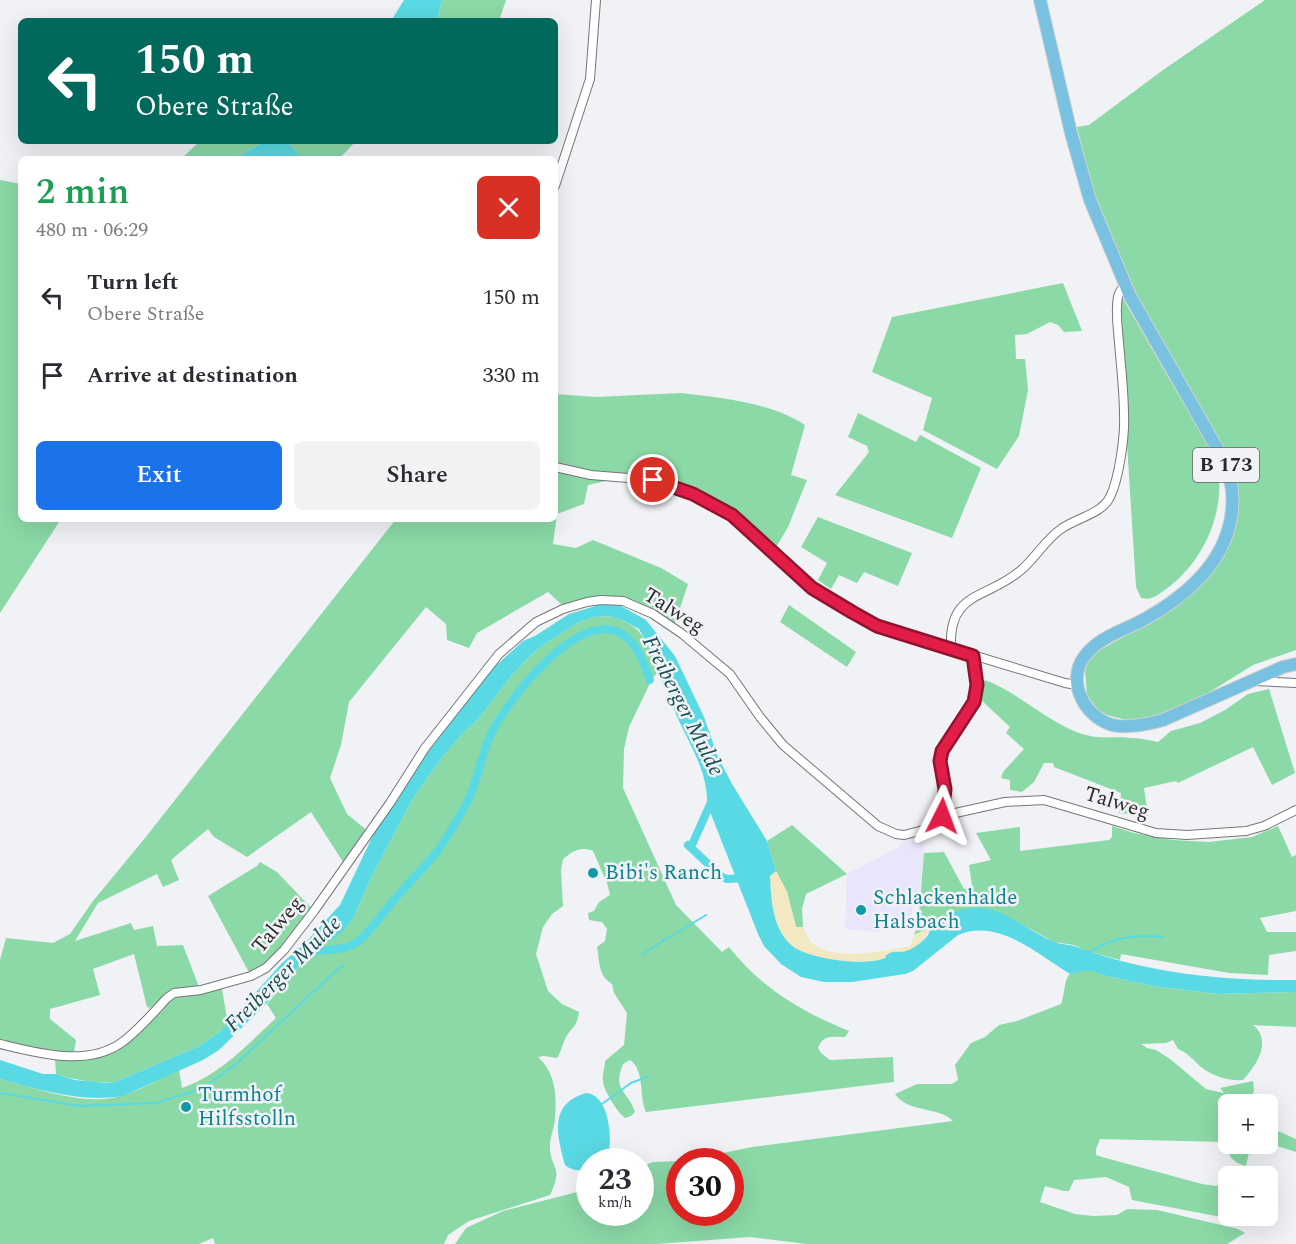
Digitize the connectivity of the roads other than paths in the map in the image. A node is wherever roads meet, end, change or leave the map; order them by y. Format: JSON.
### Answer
{"nodes":[{"id":1,"x":596,"y":0,"type":"edge"},
{"id":2,"x":1040,"y":0,"type":"edge"},
{"id":3,"x":558,"y":177,"type":"edge"},
{"id":4,"x":1125,"y":286,"type":"junction"},
{"id":5,"x":558,"y":468,"type":"edge"},
{"id":6,"x":951,"y":650,"type":"junction"},
{"id":7,"x":973,"y":656,"type":"junction"},
{"id":8,"x":1296,"y":664,"type":"edge"},
{"id":9,"x":1251,"y":681,"type":"junction"},
{"id":10,"x":1296,"y":683,"type":"edge"},
{"id":11,"x":1077,"y":685,"type":"junction"},
{"id":12,"x":1296,"y":810,"type":"edge"},
{"id":13,"x":942,"y":816,"type":"junction"},
{"id":14,"x":0,"y":1044,"type":"edge"}],
"edges":[{"from":1,"to":3,"type":"street"},
{"from":2,"to":4,"type":"main road","name":"B 173","number":"B 173"},
{"from":4,"to":6,"type":"street"},
{"from":4,"to":11,"type":"main road","name":"B 173","number":"B 173"},
{"from":5,"to":6,"type":"street"},
{"from":6,"to":7,"type":"street"},
{"from":7,"to":11,"type":"street"},
{"from":7,"to":13,"type":"street"},
{"from":8,"to":9,"type":"main road"},
{"from":9,"to":10,"type":"street"},
{"from":9,"to":11,"type":"main road"},
{"from":12,"to":13,"type":"street","name":"Talweg"},
{"from":13,"to":14,"type":"street","name":"Talweg"}]}
